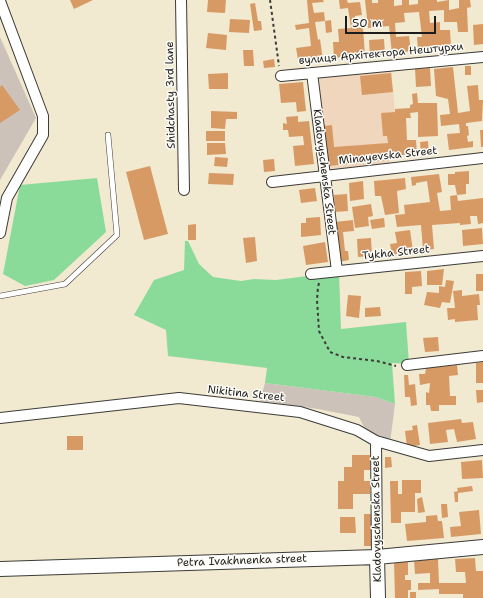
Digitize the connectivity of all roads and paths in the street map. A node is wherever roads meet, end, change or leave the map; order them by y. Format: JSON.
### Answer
{"nodes":[{"id":1,"x":181,"y":0,"type":"edge"},
{"id":2,"x":270,"y":0,"type":"edge"},
{"id":3,"x":0,"y":1,"type":"edge"},
{"id":4,"x":483,"y":57,"type":"edge"},
{"id":5,"x":312,"y":73,"type":"junction"},
{"id":6,"x":281,"y":76,"type":"joint"},
{"id":7,"x":108,"y":135,"type":"dead end"},
{"id":8,"x":483,"y":158,"type":"edge"},
{"id":9,"x":325,"y":175,"type":"junction"},
{"id":10,"x":272,"y":182,"type":"dead end"},
{"id":11,"x":184,"y":190,"type":"dead end"},
{"id":12,"x":3,"y":199,"type":"edge"},
{"id":13,"x":0,"y":233,"type":"edge"},
{"id":14,"x":483,"y":256,"type":"edge"},
{"id":15,"x":337,"y":271,"type":"junction"},
{"id":16,"x":325,"y":273,"type":"junction"},
{"id":17,"x":311,"y":274,"type":"dead end"},
{"id":18,"x":0,"y":296,"type":"edge"},
{"id":19,"x":483,"y":356,"type":"edge"},
{"id":20,"x":407,"y":365,"type":"joint"},
{"id":21,"x":0,"y":418,"type":"edge"},
{"id":22,"x":376,"y":441,"type":"junction"},
{"id":23,"x":483,"y":450,"type":"edge"},
{"id":24,"x":483,"y":547,"type":"edge"},
{"id":25,"x":377,"y":557,"type":"junction"},
{"id":26,"x":0,"y":569,"type":"edge"},
{"id":27,"x":378,"y":598,"type":"edge"}],
"edges":[{"from":1,"to":11,"type":"street","name":"Shidchasty 3rd lane"},
{"from":2,"to":6,"type":"path"},
{"from":3,"to":12,"type":"street"},
{"from":4,"to":5,"type":"street","name":"вулиця Архітектора Нештурхи"},
{"from":5,"to":6,"type":"street","name":"вулиця Архітектора Нештурхи"},
{"from":5,"to":9,"type":"street","name":"Kladovyschenska Street"},
{"from":7,"to":18,"type":"lane"},
{"from":8,"to":9,"type":"street","name":"Minayevska Street"},
{"from":9,"to":10,"type":"street","name":"Minayevska Street"},
{"from":9,"to":15,"type":"street","name":"Kladovyschenska Street"},
{"from":12,"to":13,"type":"street"},
{"from":14,"to":15,"type":"street","name":"Tykha Street"},
{"from":15,"to":16,"type":"street","name":"Tykha Street"},
{"from":16,"to":17,"type":"street","name":"Tykha Street"},
{"from":16,"to":20,"type":"path"},
{"from":19,"to":20,"type":"street"},
{"from":21,"to":22,"type":"street","name":"Nikitina Street"},
{"from":22,"to":23,"type":"street","name":"Nikitina Street"},
{"from":22,"to":25,"type":"street","name":"Kladovyschenska Street"},
{"from":24,"to":25,"type":"street","name":"Petra Ivakhnenka street"},
{"from":25,"to":26,"type":"street","name":"Petra Ivakhnenka street"},
{"from":25,"to":27,"type":"street","name":"Kladovyschenska Street"}]}
